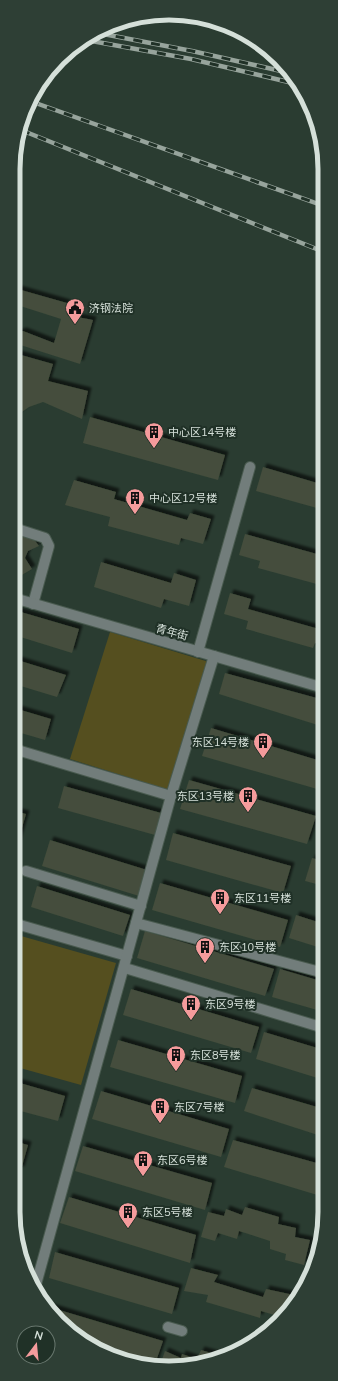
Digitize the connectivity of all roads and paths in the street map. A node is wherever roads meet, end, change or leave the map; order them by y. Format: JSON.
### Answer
{"nodes":[{"id":1,"x":250,"y":467,"type":"dead end"},
{"id":2,"x":20,"y":530,"type":"edge"},
{"id":3,"x":20,"y":600,"type":"edge"},
{"id":4,"x":33,"y":604,"type":"junction"},
{"id":5,"x":198,"y":652,"type":"junction"},
{"id":6,"x":214,"y":656,"type":"junction"},
{"id":7,"x":318,"y":686,"type":"edge"},
{"id":8,"x":20,"y":751,"type":"edge"},
{"id":9,"x":171,"y":796,"type":"junction"},
{"id":10,"x":26,"y":871,"type":"dead end"},
{"id":11,"x":141,"y":906,"type":"junction"},
{"id":12,"x":136,"y":923,"type":"junction"},
{"id":13,"x":20,"y":925,"type":"edge"},
{"id":14,"x":127,"y":956,"type":"junction"},
{"id":15,"x":125,"y":968,"type":"junction"},
{"id":16,"x":318,"y":971,"type":"edge"},
{"id":17,"x":318,"y":1026,"type":"edge"},
{"id":18,"x":37,"y":1281,"type":"edge"},
{"id":19,"x":168,"y":1327,"type":"dead end"},
{"id":20,"x":182,"y":1331,"type":"dead end"}],
"edges":[{"from":1,"to":5,"type":"street"},
{"from":2,"to":4,"type":"street"},
{"from":3,"to":4,"type":"street","name":"青年街"},
{"from":4,"to":5,"type":"street","name":"青年街"},
{"from":5,"to":6,"type":"street","name":"青年街"},
{"from":6,"to":7,"type":"street","name":"青年街"},
{"from":6,"to":9,"type":"street"},
{"from":8,"to":9,"type":"street"},
{"from":9,"to":11,"type":"street"},
{"from":10,"to":11,"type":"street"},
{"from":11,"to":12,"type":"street"},
{"from":12,"to":14,"type":"street"},
{"from":12,"to":16,"type":"street"},
{"from":13,"to":14,"type":"street"},
{"from":14,"to":15,"type":"street"},
{"from":15,"to":17,"type":"street"},
{"from":15,"to":18,"type":"street"},
{"from":19,"to":20,"type":"street"}]}
